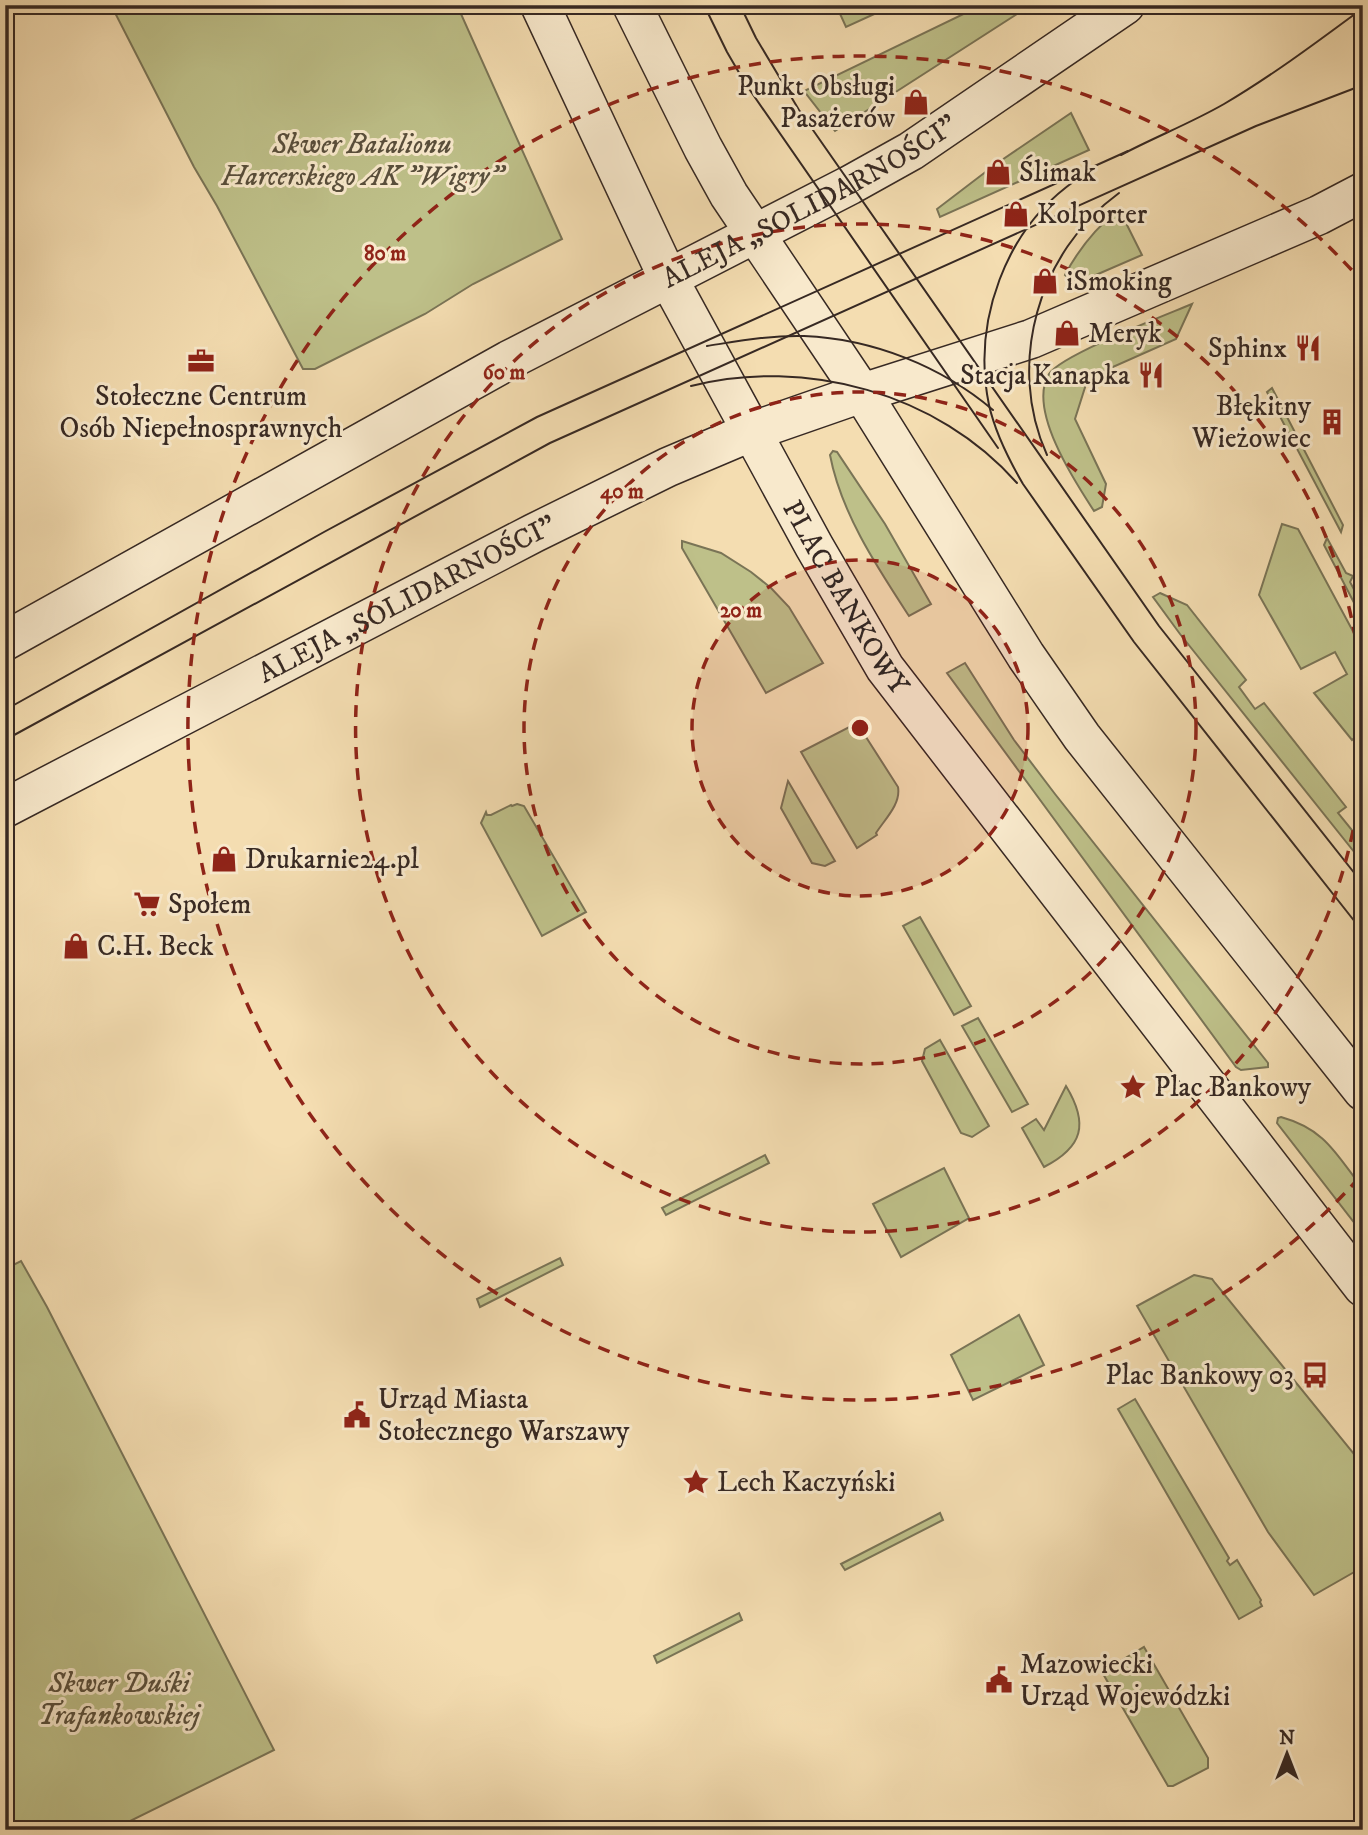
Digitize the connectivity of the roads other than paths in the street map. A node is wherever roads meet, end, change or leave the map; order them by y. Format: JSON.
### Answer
{"nodes":[{"id":1,"x":540,"y":5,"type":"edge"},
{"id":2,"x":632,"y":5,"type":"edge"},
{"id":3,"x":1125,"y":5,"type":"edge"},
{"id":4,"x":1363,"y":192,"type":"edge"},
{"id":5,"x":754,"y":234,"type":"junction"},
{"id":6,"x":668,"y":278,"type":"junction"},
{"id":7,"x":862,"y":393,"type":"junction"},
{"id":8,"x":753,"y":431,"type":"junction"},
{"id":9,"x":5,"y":641,"type":"edge"},
{"id":10,"x":5,"y":808,"type":"edge"},
{"id":11,"x":1363,"y":1091,"type":"edge"},
{"id":12,"x":1363,"y":1287,"type":"edge"}],
"edges":[{"from":1,"to":6,"type":"main road","name":"PLAC BANKOWY"},
{"from":2,"to":5,"type":"main road"},
{"from":3,"to":5,"type":"main road","name":"ALEJA „SOLIDARNOŚCI”"},
{"from":4,"to":7,"type":"main road","name":"ALEJA „SOLIDARNOŚCI”"},
{"from":5,"to":6,"type":"main road","name":"ALEJA „SOLIDARNOŚCI”"},
{"from":5,"to":7,"type":"main road"},
{"from":6,"to":8,"type":"main road","name":"PLAC BANKOWY"},
{"from":6,"to":9,"type":"main road","name":"ALEJA „SOLIDARNOŚCI”"},
{"from":7,"to":8,"type":"main road","name":"ALEJA „SOLIDARNOŚCI”"},
{"from":7,"to":11,"type":"main road"},
{"from":8,"to":10,"type":"main road","name":"ALEJA „SOLIDARNOŚCI”"},
{"from":8,"to":12,"type":"main road","name":"PLAC BANKOWY"}]}
